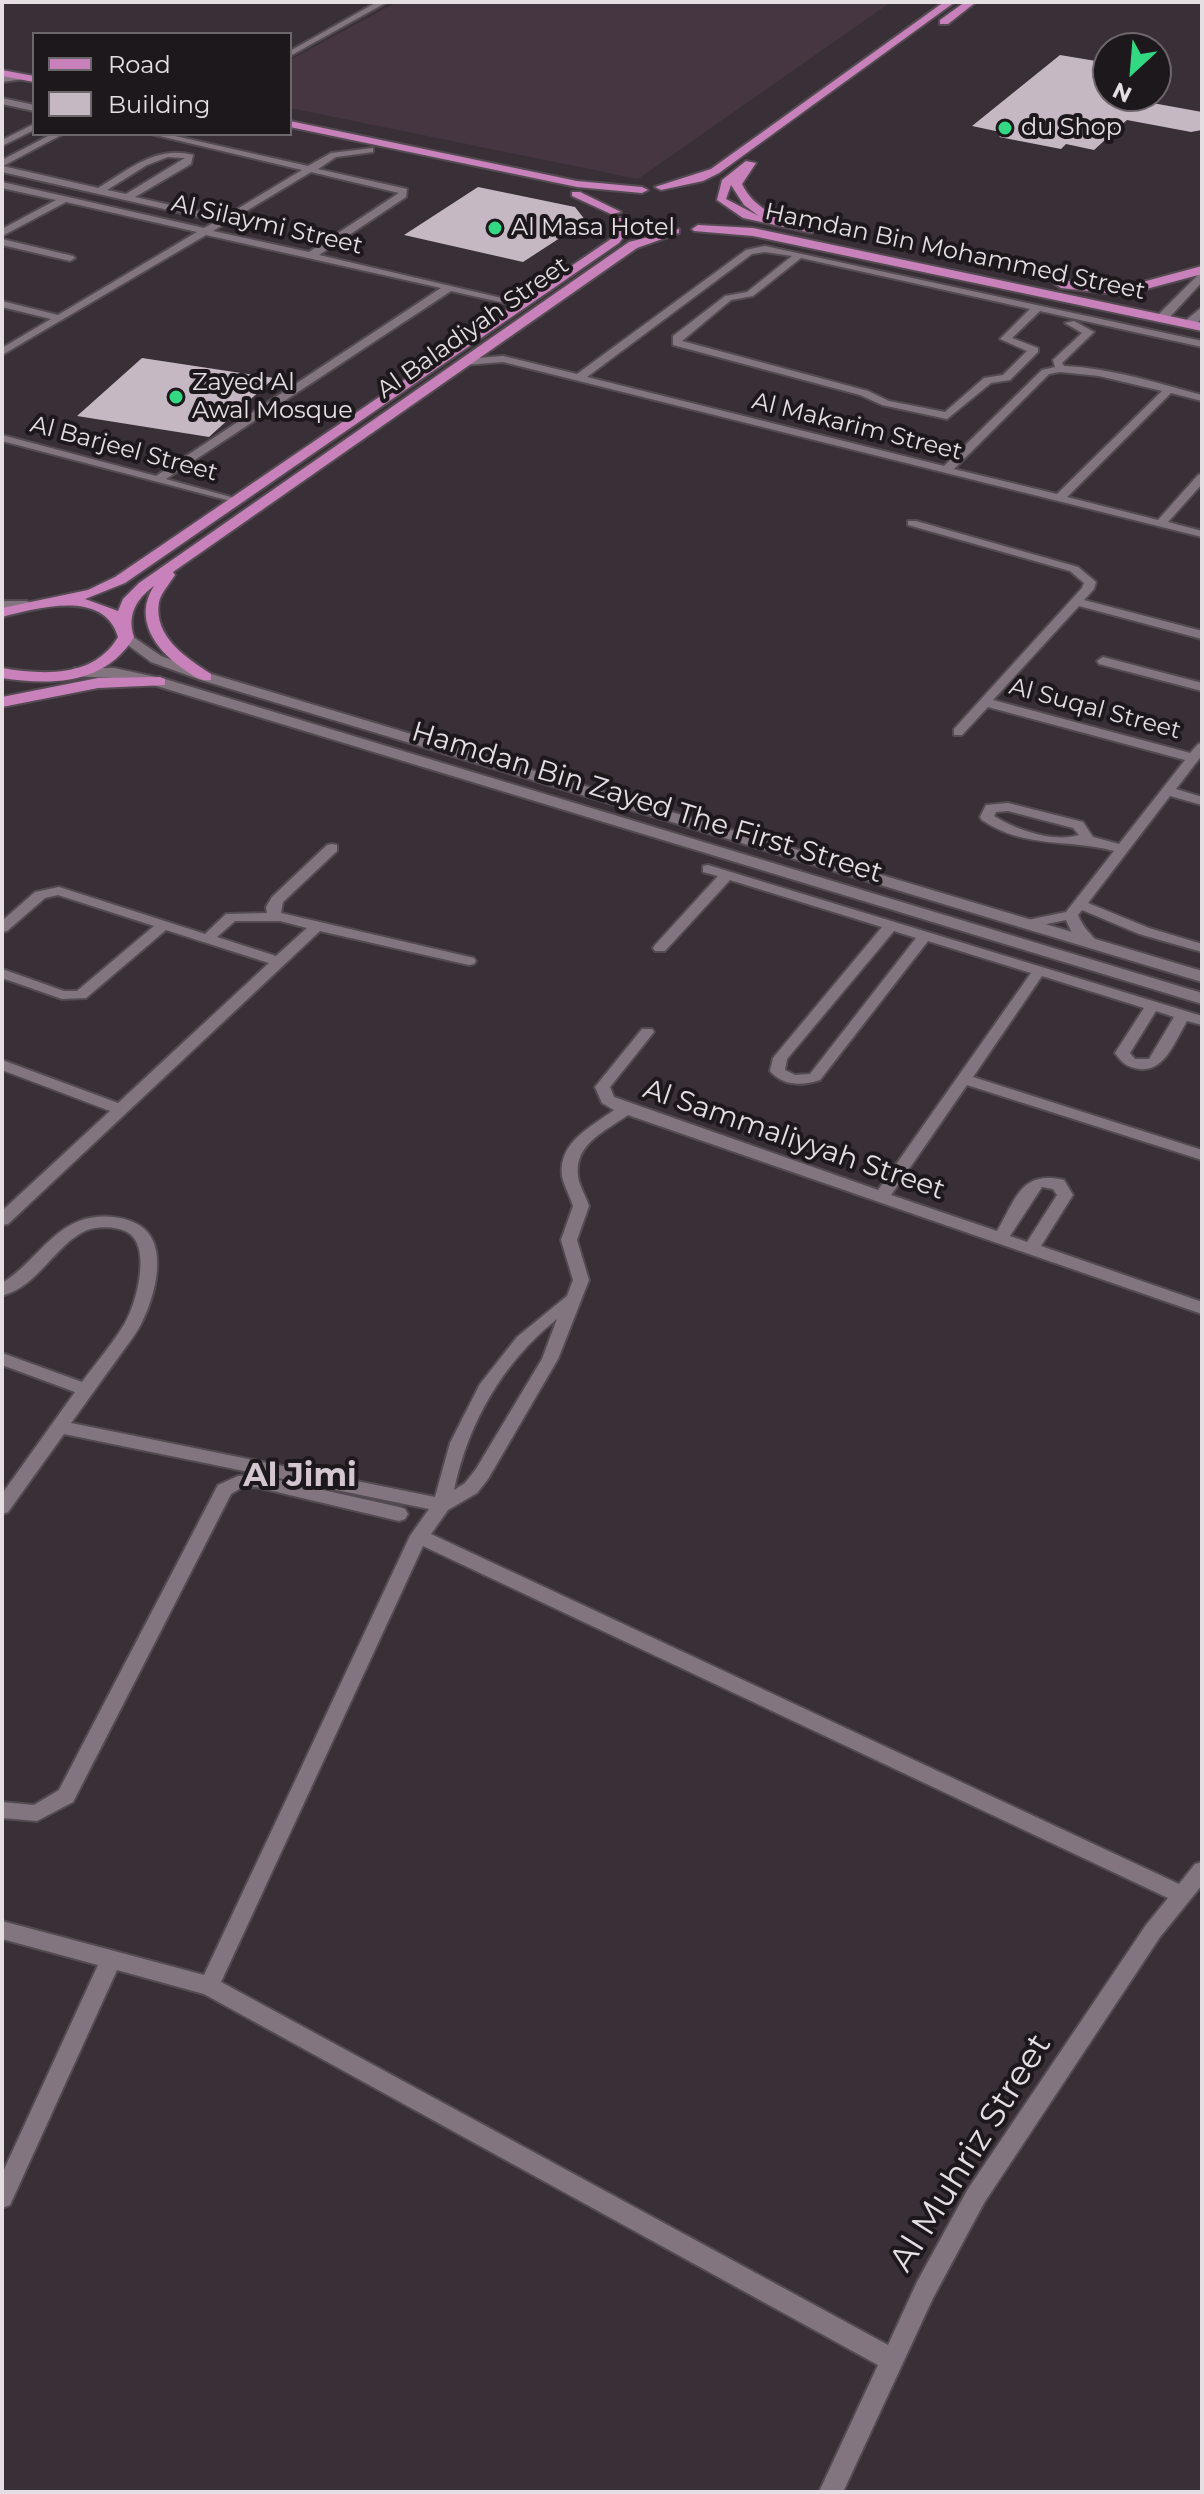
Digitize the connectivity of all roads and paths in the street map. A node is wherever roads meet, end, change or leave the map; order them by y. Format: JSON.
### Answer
{"nodes":[{"id":1,"x":383,"y":2,"type":"edge"},
{"id":2,"x":950,"y":2,"type":"edge"},
{"id":3,"x":968,"y":4,"type":"edge"},
{"id":4,"x":292,"y":53,"type":"edge"},
{"id":5,"x":2,"y":63,"type":"edge"},
{"id":6,"x":2,"y":76,"type":"edge"},
{"id":7,"x":32,"y":76,"type":"edge"},
{"id":8,"x":849,"y":91,"type":"dead end"},
{"id":9,"x":2,"y":101,"type":"edge"},
{"id":10,"x":32,"y":108,"type":"edge"},
{"id":11,"x":292,"y":124,"type":"edge"},
{"id":12,"x":32,"y":128,"type":"edge"},
{"id":13,"x":292,"y":134,"type":"edge"},
{"id":14,"x":55,"y":136,"type":"edge"},
{"id":15,"x":164,"y":136,"type":"edge"},
{"id":16,"x":326,"y":141,"type":"junction"},
{"id":17,"x":2,"y":143,"type":"edge"},
{"id":18,"x":370,"y":150,"type":"junction"},
{"id":19,"x":334,"y":155,"type":"junction"},
{"id":20,"x":2,"y":166,"type":"edge"},
{"id":21,"x":311,"y":168,"type":"junction"},
{"id":22,"x":50,"y":180,"type":"junction"},
{"id":23,"x":2,"y":185,"type":"edge"},
{"id":24,"x":661,"y":187,"type":"junction"},
{"id":25,"x":642,"y":190,"type":"junction"},
{"id":26,"x":29,"y":191,"type":"junction"},
{"id":27,"x":100,"y":191,"type":"junction"},
{"id":28,"x":715,"y":196,"type":"junction"},
{"id":29,"x":128,"y":197,"type":"junction"},
{"id":30,"x":65,"y":199,"type":"junction"},
{"id":31,"x":618,"y":216,"type":"junction"},
{"id":32,"x":226,"y":220,"type":"junction"},
{"id":33,"x":698,"y":229,"type":"junction"},
{"id":34,"x":206,"y":231,"type":"junction"},
{"id":35,"x":675,"y":231,"type":"junction"},
{"id":36,"x":808,"y":231,"type":"junction"},
{"id":37,"x":2,"y":233,"type":"edge"},
{"id":38,"x":783,"y":239,"type":"junction"},
{"id":39,"x":2,"y":242,"type":"edge"},
{"id":40,"x":312,"y":255,"type":"junction"},
{"id":41,"x":799,"y":255,"type":"junction"},
{"id":42,"x":70,"y":258,"type":"dead end"},
{"id":43,"x":614,"y":258,"type":"junction"},
{"id":44,"x":1202,"y":272,"type":"edge"},
{"id":45,"x":991,"y":282,"type":"junction"},
{"id":46,"x":1061,"y":284,"type":"junction"},
{"id":47,"x":450,"y":287,"type":"junction"},
{"id":48,"x":2,"y":304,"type":"edge"},
{"id":49,"x":522,"y":304,"type":"junction"},
{"id":50,"x":1030,"y":309,"type":"junction"},
{"id":51,"x":1201,"y":312,"type":"edge"},
{"id":52,"x":1168,"y":313,"type":"junction"},
{"id":53,"x":60,"y":318,"type":"junction"},
{"id":54,"x":1195,"y":325,"type":"edge"},
{"id":55,"x":491,"y":344,"type":"junction"},
{"id":56,"x":1202,"y":344,"type":"edge"},
{"id":57,"x":2,"y":352,"type":"edge"},
{"id":58,"x":503,"y":359,"type":"junction"},
{"id":59,"x":465,"y":362,"type":"junction"},
{"id":60,"x":1060,"y":368,"type":"junction"},
{"id":61,"x":579,"y":378,"type":"junction"},
{"id":62,"x":1168,"y":390,"type":"junction"},
{"id":63,"x":1202,"y":398,"type":"edge"},
{"id":64,"x":2,"y":438,"type":"edge"},
{"id":65,"x":946,"y":470,"type":"junction"},
{"id":66,"x":1202,"y":477,"type":"edge"},
{"id":67,"x":158,"y":480,"type":"junction"},
{"id":68,"x":1060,"y":498,"type":"junction"},
{"id":69,"x":234,"y":501,"type":"junction"},
{"id":70,"x":912,"y":523,"type":"dead end"},
{"id":71,"x":1161,"y":523,"type":"junction"},
{"id":72,"x":1202,"y":534,"type":"edge"},
{"id":73,"x":178,"y":562,"type":"junction"},
{"id":74,"x":60,"y":601,"type":"junction"},
{"id":75,"x":1076,"y":602,"type":"junction"},
{"id":76,"x":2,"y":605,"type":"edge"},
{"id":77,"x":27,"y":605,"type":"junction"},
{"id":78,"x":2,"y":613,"type":"edge"},
{"id":79,"x":124,"y":630,"type":"junction"},
{"id":80,"x":1202,"y":635,"type":"edge"},
{"id":81,"x":1103,"y":661,"type":"dead end"},
{"id":82,"x":2,"y":673,"type":"edge"},
{"id":83,"x":75,"y":673,"type":"junction"},
{"id":84,"x":46,"y":677,"type":"junction"},
{"id":85,"x":206,"y":677,"type":"junction"},
{"id":86,"x":160,"y":682,"type":"junction"},
{"id":87,"x":1202,"y":687,"type":"edge"},
{"id":88,"x":2,"y":688,"type":"edge"},
{"id":89,"x":2,"y":702,"type":"edge"},
{"id":90,"x":985,"y":702,"type":"junction"},
{"id":91,"x":958,"y":732,"type":"dead end"},
{"id":92,"x":1198,"y":753,"type":"edge"},
{"id":93,"x":1167,"y":791,"type":"junction"},
{"id":94,"x":1202,"y":801,"type":"edge"},
{"id":95,"x":1086,"y":839,"type":"junction"},
{"id":96,"x":332,"y":848,"type":"dead end"},
{"id":97,"x":1122,"y":849,"type":"junction"},
{"id":98,"x":708,"y":869,"type":"dead end"},
{"id":99,"x":727,"y":875,"type":"junction"},
{"id":100,"x":2,"y":910,"type":"edge"},
{"id":101,"x":1075,"y":910,"type":"junction"},
{"id":102,"x":17,"y":915,"type":"junction"},
{"id":103,"x":274,"y":917,"type":"junction"},
{"id":104,"x":952,"y":923,"type":"junction"},
{"id":105,"x":1028,"y":924,"type":"junction"},
{"id":106,"x":164,"y":925,"type":"junction"},
{"id":107,"x":891,"y":925,"type":"junction"},
{"id":108,"x":317,"y":926,"type":"junction"},
{"id":109,"x":2,"y":928,"type":"edge"},
{"id":110,"x":925,"y":936,"type":"junction"},
{"id":111,"x":207,"y":939,"type":"junction"},
{"id":112,"x":1007,"y":940,"type":"junction"},
{"id":113,"x":1092,"y":944,"type":"junction"},
{"id":114,"x":958,"y":946,"type":"junction"},
{"id":115,"x":660,"y":948,"type":"dead end"},
{"id":116,"x":1202,"y":948,"type":"edge"},
{"id":117,"x":977,"y":952,"type":"junction"},
{"id":118,"x":469,"y":961,"type":"dead end"},
{"id":119,"x":279,"y":962,"type":"junction"},
{"id":120,"x":1039,"y":971,"type":"junction"},
{"id":121,"x":2,"y":973,"type":"edge"},
{"id":122,"x":1202,"y":977,"type":"edge"},
{"id":123,"x":1202,"y":999,"type":"edge"},
{"id":124,"x":1152,"y":1006,"type":"junction"},
{"id":125,"x":1183,"y":1015,"type":"junction"},
{"id":126,"x":1202,"y":1021,"type":"edge"},
{"id":127,"x":647,"y":1032,"type":"dead end"},
{"id":128,"x":2,"y":1065,"type":"edge"},
{"id":129,"x":964,"y":1079,"type":"junction"},
{"id":130,"x":625,"y":1109,"type":"junction"},
{"id":131,"x":121,"y":1110,"type":"junction"},
{"id":132,"x":1202,"y":1155,"type":"edge"},
{"id":133,"x":881,"y":1197,"type":"junction"},
{"id":134,"x":2,"y":1220,"type":"edge"},
{"id":135,"x":1000,"y":1239,"type":"junction"},
{"id":136,"x":1031,"y":1249,"type":"junction"},
{"id":137,"x":3,"y":1293,"type":"edge"},
{"id":138,"x":571,"y":1300,"type":"junction"},
{"id":139,"x":1202,"y":1308,"type":"edge"},
{"id":140,"x":2,"y":1359,"type":"edge"},
{"id":141,"x":86,"y":1390,"type":"junction"},
{"id":142,"x":60,"y":1427,"type":"junction"},
{"id":143,"x":442,"y":1505,"type":"junction"},
{"id":144,"x":2,"y":1507,"type":"edge"},
{"id":145,"x":399,"y":1514,"type":"dead end"},
{"id":146,"x":419,"y":1536,"type":"junction"},
{"id":147,"x":2,"y":1810,"type":"edge"},
{"id":148,"x":1202,"y":1870,"type":"edge"},
{"id":149,"x":1182,"y":1895,"type":"junction"},
{"id":150,"x":2,"y":1930,"type":"edge"},
{"id":151,"x":112,"y":1958,"type":"junction"},
{"id":152,"x":209,"y":1986,"type":"junction"},
{"id":153,"x":2,"y":2198,"type":"edge"},
{"id":154,"x":894,"y":2361,"type":"junction"},
{"id":155,"x":831,"y":2492,"type":"edge"}],
"edges":[{"from":1,"to":4,"type":"street"},
{"from":2,"to":24,"type":"main road"},
{"from":3,"to":8,"type":"main road"},
{"from":5,"to":7,"type":"main road"},
{"from":6,"to":7,"type":"main road"},
{"from":9,"to":10,"type":"street"},
{"from":11,"to":25,"type":"main road"},
{"from":12,"to":17,"type":"street"},
{"from":13,"to":16,"type":"main road"},
{"from":14,"to":20,"type":"street"},
{"from":15,"to":21,"type":"street"},
{"from":16,"to":18,"type":"main road"},
{"from":16,"to":19,"type":"street"},
{"from":18,"to":19,"type":"street"},
{"from":18,"to":31,"type":"main road"},
{"from":19,"to":21,"type":"street"},
{"from":20,"to":22,"type":"street","name":"Al Silaymi Street"},
{"from":21,"to":32,"type":"street"},
{"from":21,"to":40,"type":"street"},
{"from":22,"to":26,"type":"street"},
{"from":22,"to":27,"type":"street","name":"Al Silaymi Street"},
{"from":23,"to":26,"type":"street","name":"Al Silaymi Street"},
{"from":24,"to":25,"type":"main road"},
{"from":24,"to":28,"type":"main road"},
{"from":25,"to":31,"type":"main road","name":"Al Baladiyah Street"},
{"from":26,"to":30,"type":"street","name":"Al Silaymi Street"},
{"from":27,"to":29,"type":"street","name":"Al Silaymi Street"},
{"from":27,"to":29,"type":"street","name":"Al Silaymi Street"},
{"from":28,"to":33,"type":"main road"},
{"from":28,"to":36,"type":"main road","name":"Hamdan Bin Mohammed Street"},
{"from":28,"to":36,"type":"main road"},
{"from":29,"to":32,"type":"street","name":"Al Silaymi Street"},
{"from":30,"to":34,"type":"street","name":"Al Silaymi Street"},
{"from":30,"to":37,"type":"street"},
{"from":31,"to":35,"type":"main road"},
{"from":31,"to":49,"type":"main road","name":"Al Baladiyah Street"},
{"from":32,"to":34,"type":"street"},
{"from":33,"to":35,"type":"main road","name":"Hamdan Bin Mohammed Street"},
{"from":33,"to":38,"type":"main road","name":"Hamdan Bin Mohammed Street"},
{"from":34,"to":40,"type":"street","name":"Al Silaymi Street"},
{"from":34,"to":53,"type":"street"},
{"from":35,"to":43,"type":"main road","name":"Al Baladiyah Street"},
{"from":36,"to":46,"type":"main road","name":"Hamdan Bin Mohammed Street"},
{"from":38,"to":43,"type":"main road"},
{"from":38,"to":45,"type":"main road","name":"Hamdan Bin Mohammed Street"},
{"from":39,"to":42,"type":"street"},
{"from":40,"to":47,"type":"street","name":"Al Silaymi Street"},
{"from":41,"to":50,"type":"street"},
{"from":41,"to":50,"type":"street"},
{"from":41,"to":61,"type":"street"},
{"from":43,"to":55,"type":"main road","name":"Al Baladiyah Street"},
{"from":44,"to":46,"type":"main road"},
{"from":44,"to":52,"type":"main road"},
{"from":45,"to":50,"type":"main road"},
{"from":45,"to":52,"type":"main road"},
{"from":46,"to":52,"type":"main road","name":"Hamdan Bin Mohammed Street"},
{"from":47,"to":49,"type":"street","name":"Al Silaymi Street"},
{"from":47,"to":67,"type":"street"},
{"from":48,"to":53,"type":"street"},
{"from":49,"to":69,"type":"main road","name":"Al Baladiyah Street"},
{"from":50,"to":56,"type":"street"},
{"from":50,"to":60,"type":"street"},
{"from":51,"to":52,"type":"main road"},
{"from":51,"to":54,"type":"main road"},
{"from":52,"to":54,"type":"main road","name":"Hamdan Bin Mohammed Street"},
{"from":53,"to":57,"type":"street"},
{"from":55,"to":58,"type":"street"},
{"from":55,"to":59,"type":"main road","name":"Al Baladiyah Street"},
{"from":58,"to":59,"type":"street","name":"Al Makarim Street"},
{"from":58,"to":61,"type":"street","name":"Al Makarim Street"},
{"from":59,"to":73,"type":"main road","name":"Al Baladiyah Street"},
{"from":60,"to":62,"type":"street"},
{"from":60,"to":65,"type":"street"},
{"from":61,"to":65,"type":"street","name":"Al Makarim Street"},
{"from":62,"to":63,"type":"street"},
{"from":62,"to":68,"type":"street"},
{"from":64,"to":67,"type":"street","name":"Al Barjeel Street"},
{"from":65,"to":68,"type":"street","name":"Al Makarim Street"},
{"from":66,"to":71,"type":"street"},
{"from":67,"to":69,"type":"street","name":"Al Barjeel Street"},
{"from":68,"to":71,"type":"street","name":"Al Makarim Street"},
{"from":69,"to":74,"type":"main road","name":"Al Baladiyah Street"},
{"from":70,"to":75,"type":"street"},
{"from":71,"to":72,"type":"street","name":"Al Makarim Street"},
{"from":73,"to":79,"type":"main road","name":"Al Baladiyah Street"},
{"from":73,"to":85,"type":"main road"},
{"from":74,"to":77,"type":"main road"},
{"from":74,"to":79,"type":"main road"},
{"from":75,"to":80,"type":"street"},
{"from":75,"to":90,"type":"street"},
{"from":76,"to":77,"type":"main road"},
{"from":77,"to":78,"type":"main road"},
{"from":79,"to":83,"type":"main road","name":"Al Baladiyah Street"},
{"from":79,"to":85,"type":"main road","name":"Hamdan Bin Zayed The First Street"},
{"from":81,"to":87,"type":"street"},
{"from":82,"to":84,"type":"main road"},
{"from":83,"to":84,"type":"main road","name":"Al Baladiyah Street"},
{"from":83,"to":86,"type":"main road","name":"Hamdan Bin Zayed The First Street"},
{"from":84,"to":88,"type":"main road"},
{"from":85,"to":105,"type":"main road","name":"Hamdan Bin Zayed The First Street"},
{"from":86,"to":89,"type":"main road"},
{"from":86,"to":104,"type":"main road","name":"Hamdan Bin Zayed The First Street"},
{"from":90,"to":91,"type":"street"},
{"from":90,"to":92,"type":"street","name":"Al Suqal Street"},
{"from":92,"to":93,"type":"street"},
{"from":93,"to":94,"type":"street"},
{"from":93,"to":97,"type":"street"},
{"from":95,"to":95,"type":"street"},
{"from":95,"to":97,"type":"street"},
{"from":96,"to":103,"type":"street"},
{"from":97,"to":101,"type":"street"},
{"from":98,"to":99,"type":"street"},
{"from":99,"to":107,"type":"street"},
{"from":99,"to":115,"type":"street"},
{"from":100,"to":102,"type":"street"},
{"from":101,"to":105,"type":"street"},
{"from":101,"to":113,"type":"street"},
{"from":101,"to":116,"type":"street"},
{"from":102,"to":106,"type":"street"},
{"from":102,"to":109,"type":"street"},
{"from":103,"to":108,"type":"street"},
{"from":103,"to":111,"type":"street"},
{"from":104,"to":112,"type":"main road","name":"Hamdan Bin Zayed The First Street"},
{"from":104,"to":114,"type":"street"},
{"from":105,"to":113,"type":"main road","name":"Hamdan Bin Zayed The First Street"},
{"from":106,"to":111,"type":"street"},
{"from":106,"to":121,"type":"street"},
{"from":107,"to":110,"type":"street"},
{"from":107,"to":110,"type":"street"},
{"from":108,"to":118,"type":"street"},
{"from":108,"to":119,"type":"street"},
{"from":110,"to":114,"type":"street"},
{"from":111,"to":119,"type":"street"},
{"from":112,"to":117,"type":"street"},
{"from":112,"to":123,"type":"main road","name":"Hamdan Bin Zayed The First Street"},
{"from":113,"to":122,"type":"main road","name":"Hamdan Bin Zayed The First Street"},
{"from":114,"to":117,"type":"street"},
{"from":117,"to":120,"type":"street"},
{"from":119,"to":131,"type":"street"},
{"from":120,"to":124,"type":"street"},
{"from":120,"to":129,"type":"street"},
{"from":124,"to":125,"type":"street"},
{"from":124,"to":125,"type":"street"},
{"from":125,"to":126,"type":"street"},
{"from":127,"to":130,"type":"street","name":"Al Sammaliyyah Street"},
{"from":128,"to":131,"type":"street"},
{"from":129,"to":132,"type":"street"},
{"from":129,"to":133,"type":"street"},
{"from":130,"to":133,"type":"street","name":"Al Sammaliyyah Street"},
{"from":130,"to":138,"type":"street"},
{"from":131,"to":134,"type":"street"},
{"from":133,"to":135,"type":"street","name":"Al Sammaliyyah Street"},
{"from":135,"to":136,"type":"street","name":"Al Sammaliyyah Street"},
{"from":135,"to":136,"type":"street"},
{"from":136,"to":139,"type":"street","name":"Al Sammaliyyah Street"},
{"from":137,"to":141,"type":"street"},
{"from":138,"to":143,"type":"street"},
{"from":138,"to":143,"type":"street"},
{"from":140,"to":141,"type":"street"},
{"from":141,"to":142,"type":"street"},
{"from":142,"to":143,"type":"street"},
{"from":142,"to":144,"type":"street"},
{"from":143,"to":146,"type":"street"},
{"from":145,"to":147,"type":"street"},
{"from":146,"to":149,"type":"street"},
{"from":146,"to":152,"type":"street"},
{"from":148,"to":149,"type":"street","name":"Al Muhriz Street"},
{"from":149,"to":154,"type":"street","name":"Al Muhriz Street"},
{"from":150,"to":151,"type":"street"},
{"from":151,"to":152,"type":"street"},
{"from":151,"to":153,"type":"street"},
{"from":152,"to":154,"type":"street"},
{"from":154,"to":155,"type":"street","name":"Al Muhriz Street"}]}
